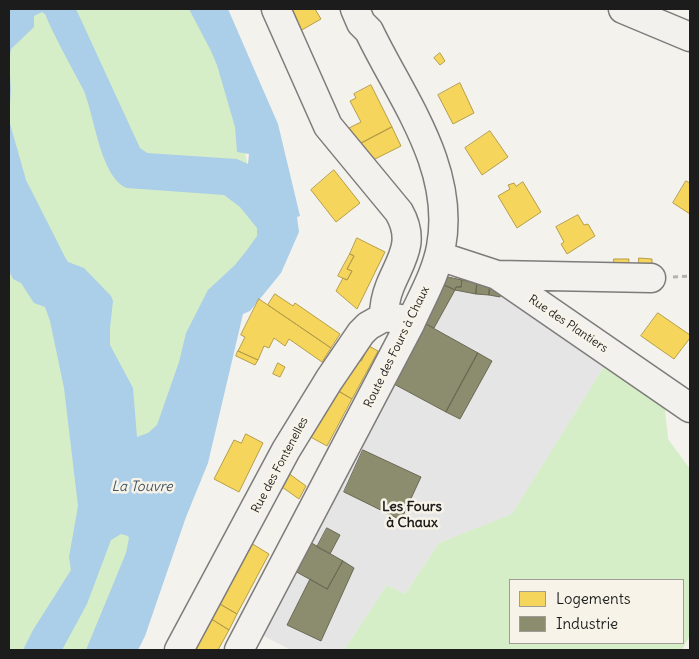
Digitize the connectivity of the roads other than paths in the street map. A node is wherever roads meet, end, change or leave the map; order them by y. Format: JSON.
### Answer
{"nodes":[{"id":1,"x":276,"y":9,"type":"edge"},
{"id":2,"x":623,"y":9,"type":"edge"},
{"id":3,"x":364,"y":16,"type":"edge"},
{"id":4,"x":690,"y":37,"type":"edge"},
{"id":5,"x":439,"y":256,"type":"junction"},
{"id":6,"x":497,"y":276,"type":"junction"},
{"id":7,"x":651,"y":278,"type":"dead end"},
{"id":8,"x":384,"y":317,"type":"junction"},
{"id":9,"x":410,"y":324,"type":"junction"},
{"id":10,"x":690,"y":408,"type":"edge"},
{"id":11,"x":179,"y":650,"type":"edge"},
{"id":12,"x":239,"y":650,"type":"edge"}],
"edges":[{"from":1,"to":8,"type":"street"},
{"from":2,"to":4,"type":"street"},
{"from":3,"to":5,"type":"street","name":"Route des Fours à Chaux"},
{"from":5,"to":6,"type":"street","name":"Rue des Plantiers"},
{"from":5,"to":9,"type":"street","name":"Route des Fours à Chaux"},
{"from":6,"to":7,"type":"street"},
{"from":6,"to":10,"type":"street","name":"Rue des Plantiers"},
{"from":8,"to":9,"type":"street"},
{"from":8,"to":11,"type":"street","name":"Rue des Fontenelles"},
{"from":9,"to":12,"type":"street","name":"Route des Fours à Chaux"}]}
